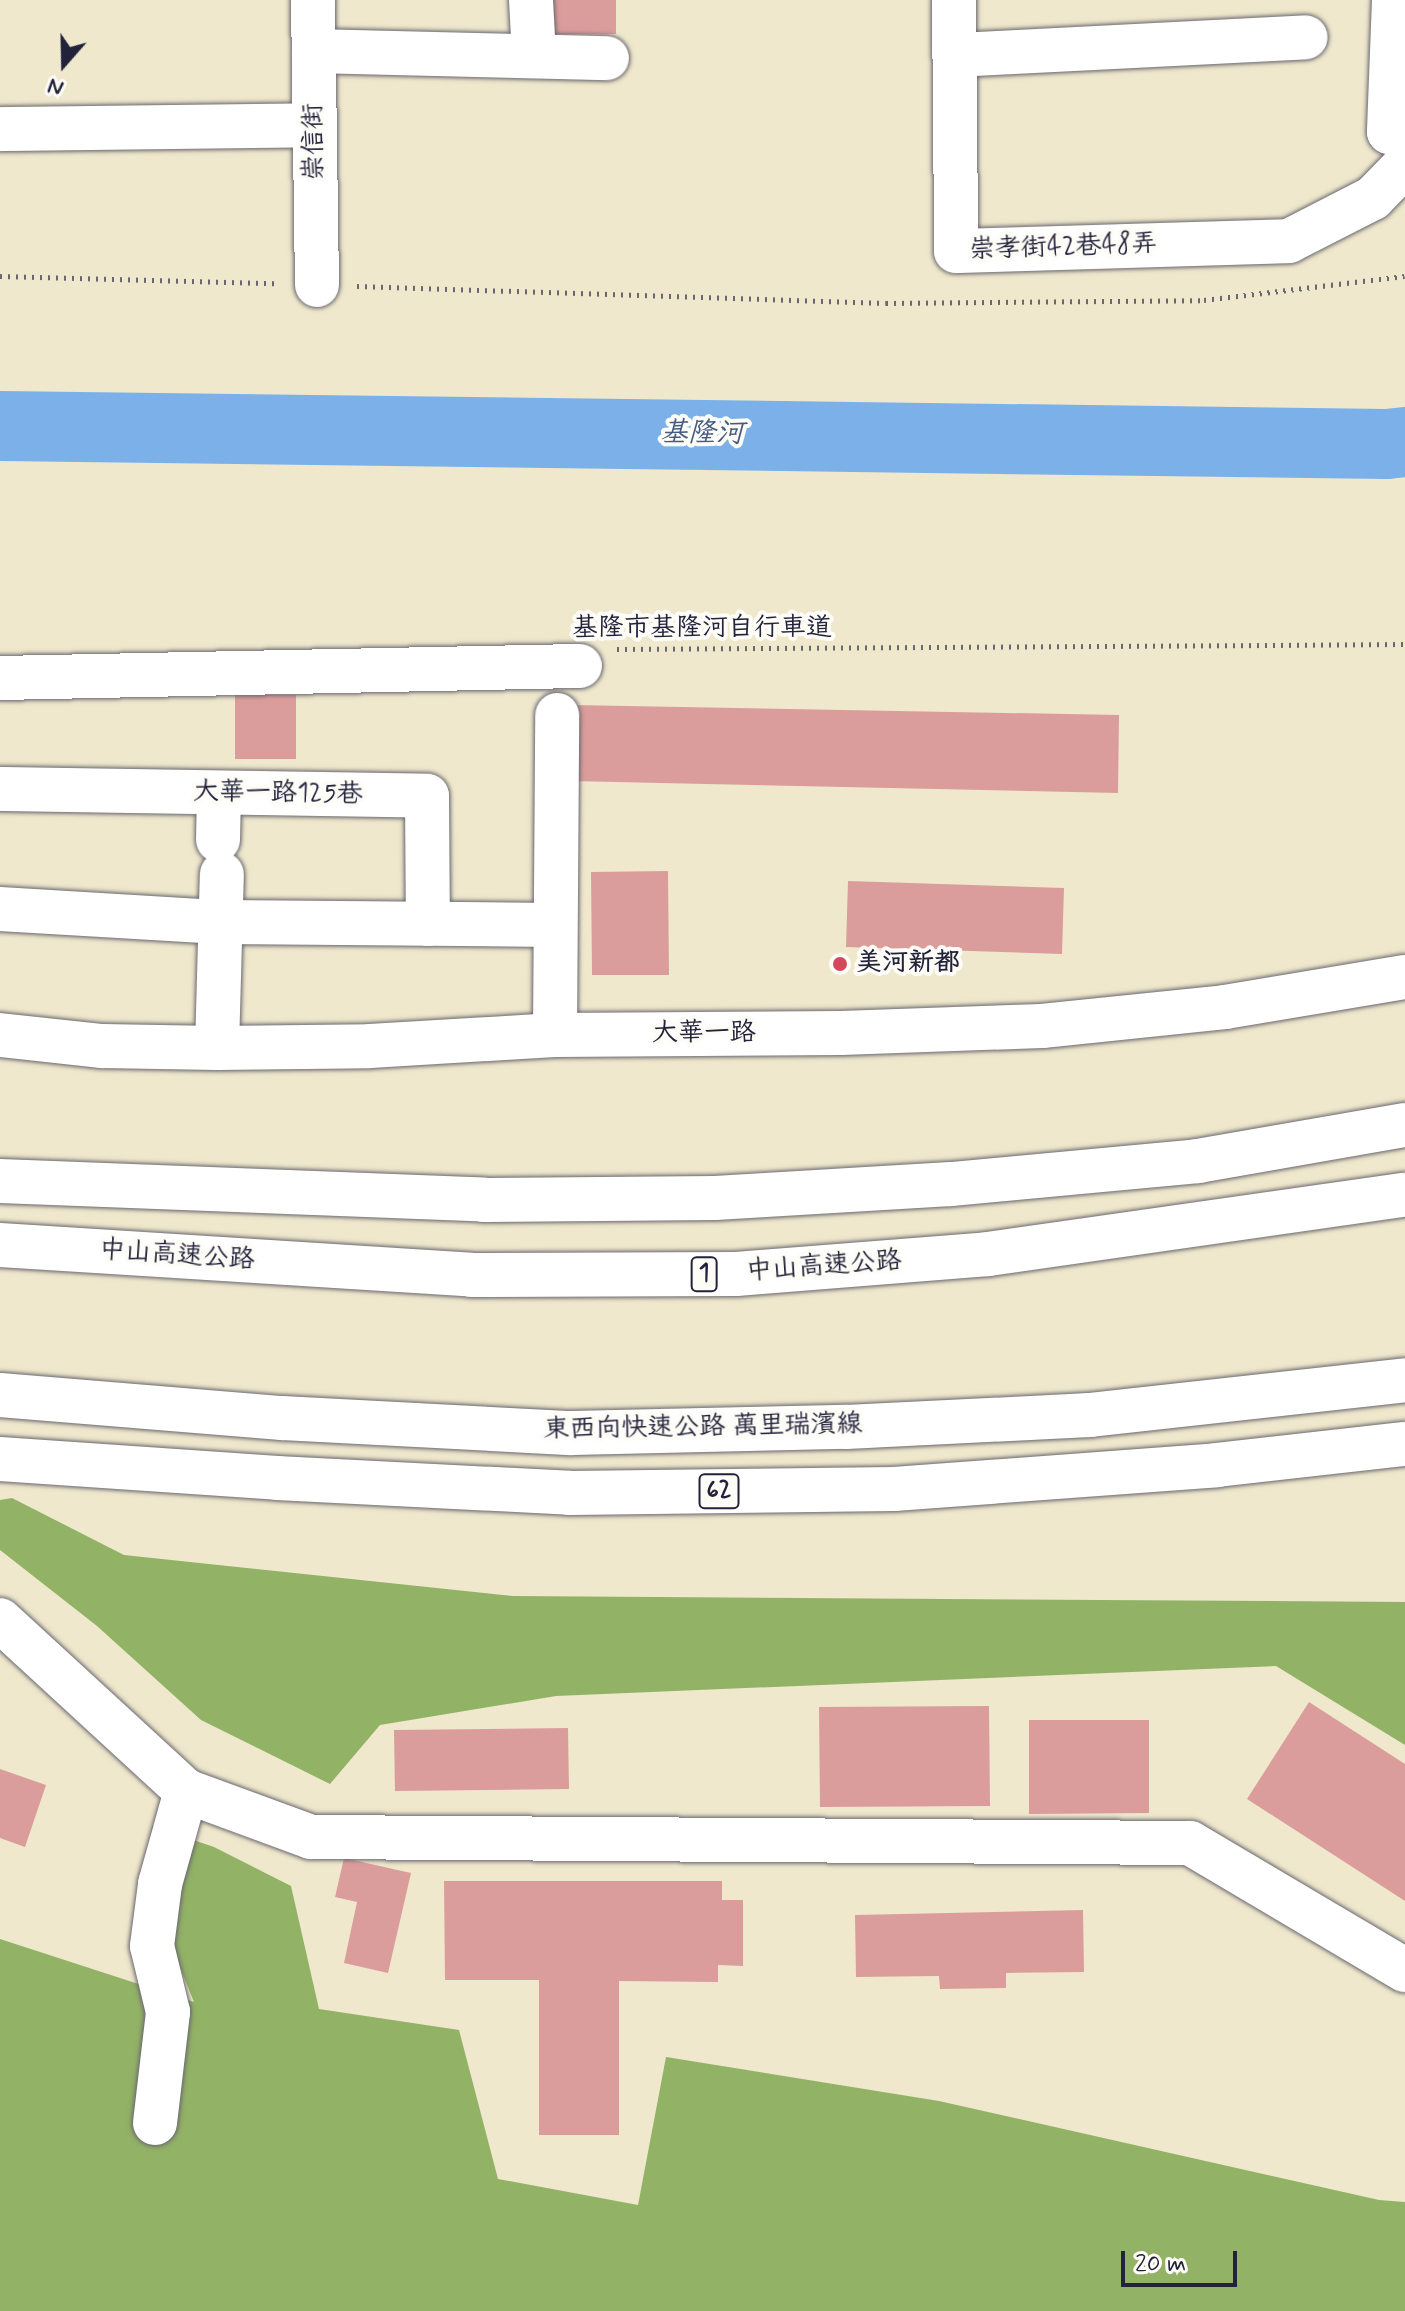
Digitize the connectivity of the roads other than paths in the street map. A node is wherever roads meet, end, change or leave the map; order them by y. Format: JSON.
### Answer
{"nodes":[{"id":1,"x":313,"y":0,"type":"edge"},
{"id":2,"x":531,"y":0,"type":"edge"},
{"id":3,"x":954,"y":0,"type":"edge"},
{"id":4,"x":1394,"y":0,"type":"edge"},
{"id":5,"x":1306,"y":37,"type":"dead end"},
{"id":6,"x":314,"y":51,"type":"junction"},
{"id":7,"x":956,"y":55,"type":"junction"},
{"id":8,"x":534,"y":56,"type":"junction"},
{"id":9,"x":607,"y":58,"type":"dead end"},
{"id":10,"x":314,"y":125,"type":"junction"},
{"id":11,"x":0,"y":129,"type":"edge"},
{"id":12,"x":1405,"y":136,"type":"edge"},
{"id":13,"x":1405,"y":165,"type":"edge"},
{"id":14,"x":317,"y":285,"type":"road end"},
{"id":15,"x":594,"y":658,"type":"road end"},
{"id":16,"x":0,"y":678,"type":"edge"},
{"id":17,"x":557,"y":715,"type":"dead end"},
{"id":18,"x":0,"y":789,"type":"edge"},
{"id":19,"x":219,"y":793,"type":"junction"},
{"id":20,"x":0,"y":909,"type":"edge"},
{"id":21,"x":221,"y":922,"type":"junction"},
{"id":22,"x":428,"y":924,"type":"junction"},
{"id":23,"x":554,"y":925,"type":"junction"},
{"id":24,"x":1405,"y":977,"type":"edge"},
{"id":25,"x":0,"y":1035,"type":"edge"},
{"id":26,"x":555,"y":1035,"type":"junction"},
{"id":27,"x":217,"y":1048,"type":"junction"},
{"id":28,"x":1405,"y":1125,"type":"edge"},
{"id":29,"x":0,"y":1181,"type":"edge"},
{"id":30,"x":1405,"y":1195,"type":"edge"},
{"id":31,"x":0,"y":1245,"type":"edge"},
{"id":32,"x":1405,"y":1380,"type":"edge"},
{"id":33,"x":19,"y":1397,"type":"edge"},
{"id":34,"x":1405,"y":1444,"type":"edge"},
{"id":35,"x":16,"y":1460,"type":"edge"},
{"id":36,"x":0,"y":1620,"type":"edge"},
{"id":37,"x":186,"y":1791,"type":"junction"},
{"id":38,"x":1405,"y":1970,"type":"edge"},
{"id":39,"x":155,"y":2123,"type":"dead end"}],
"edges":[{"from":1,"to":6,"type":"main road","name":"崇信街"},
{"from":2,"to":8,"type":"main road"},
{"from":3,"to":7,"type":"main road"},
{"from":4,"to":12,"type":"main road"},
{"from":5,"to":7,"type":"main road"},
{"from":6,"to":8,"type":"main road"},
{"from":6,"to":10,"type":"main road","name":"崇信街"},
{"from":7,"to":13,"type":"main road","name":"崇孝街42巷48弄"},
{"from":8,"to":9,"type":"main road"},
{"from":10,"to":11,"type":"main road"},
{"from":10,"to":14,"type":"main road","name":"崇信街"},
{"from":15,"to":16,"type":"main road"},
{"from":17,"to":23,"type":"main road"},
{"from":18,"to":19,"type":"main road","name":"大華一路125巷"},
{"from":19,"to":21,"type":"main road"},
{"from":19,"to":22,"type":"main road","name":"大華一路125巷"},
{"from":20,"to":21,"type":"main road"},
{"from":21,"to":22,"type":"main road"},
{"from":21,"to":27,"type":"main road"},
{"from":22,"to":23,"type":"main road"},
{"from":23,"to":26,"type":"main road"},
{"from":24,"to":26,"type":"main road","name":"大華一路"},
{"from":25,"to":27,"type":"main road","name":"大華一路"},
{"from":26,"to":27,"type":"main road","name":"大華一路"},
{"from":28,"to":29,"type":"main road"},
{"from":30,"to":31,"type":"main road","name":"中山高速公路","number":"1"},
{"from":32,"to":33,"type":"main road","name":"東西向快速公路 萬里瑞濱線"},
{"from":34,"to":35,"type":"main road","number":"62"},
{"from":36,"to":37,"type":"main road"},
{"from":37,"to":38,"type":"main road"},
{"from":37,"to":39,"type":"main road"}]}
